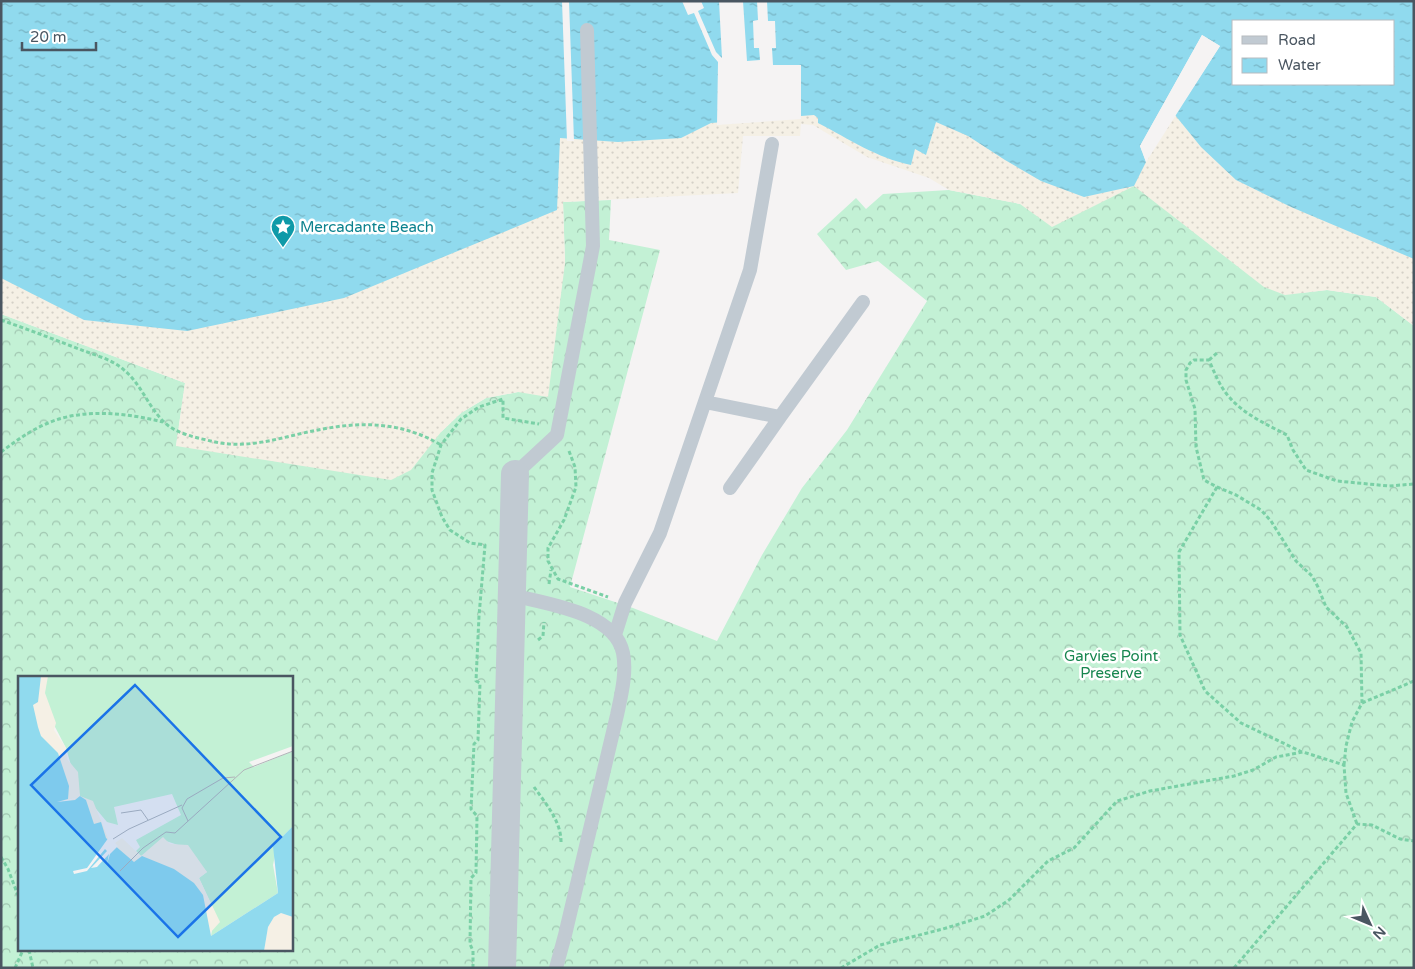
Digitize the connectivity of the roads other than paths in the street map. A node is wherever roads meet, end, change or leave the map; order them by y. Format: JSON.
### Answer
{"nodes":[{"id":1,"x":588,"y":30,"type":"dead end"},
{"id":2,"x":772,"y":144,"type":"dead end"},
{"id":3,"x":863,"y":302,"type":"dead end"},
{"id":4,"x":705,"y":402,"type":"junction"},
{"id":5,"x":780,"y":417,"type":"junction"},
{"id":6,"x":515,"y":474,"type":"joint"},
{"id":7,"x":730,"y":488,"type":"dead end"},
{"id":8,"x":512,"y":595,"type":"junction"},
{"id":9,"x":615,"y":635,"type":"junction"},
{"id":10,"x":502,"y":968,"type":"edge"},
{"id":11,"x":556,"y":968,"type":"edge"}],
"edges":[{"from":1,"to":6,"type":"lane"},
{"from":2,"to":4,"type":"lane"},
{"from":3,"to":5,"type":"lane"},
{"from":4,"to":5,"type":"lane"},
{"from":4,"to":9,"type":"lane"},
{"from":5,"to":7,"type":"lane"},
{"from":6,"to":8,"type":"street"},
{"from":8,"to":9,"type":"lane"},
{"from":8,"to":10,"type":"street"},
{"from":9,"to":11,"type":"lane"}]}
